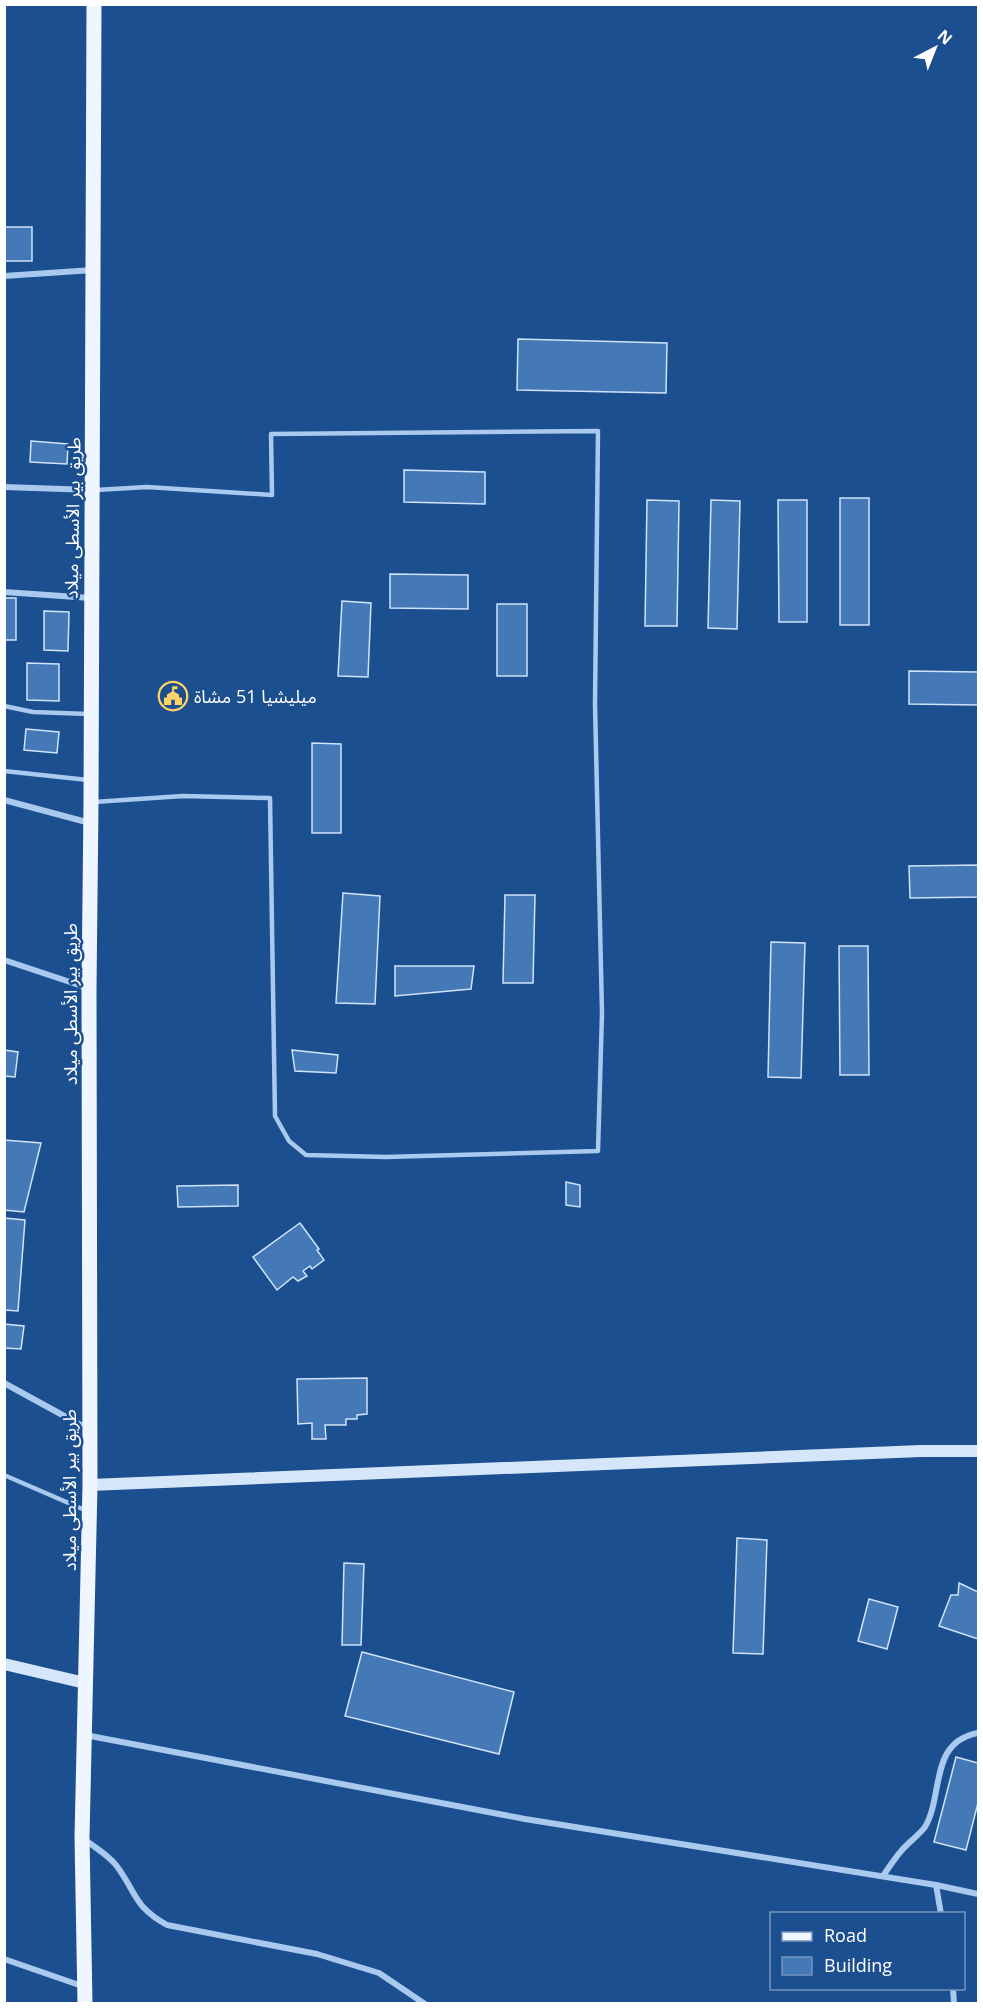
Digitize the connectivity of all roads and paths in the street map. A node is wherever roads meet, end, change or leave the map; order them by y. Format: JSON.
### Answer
{"nodes":[{"id":1,"x":94,"y":4,"type":"edge"},
{"id":2,"x":93,"y":270,"type":"junction"},
{"id":3,"x":4,"y":276,"type":"edge"},
{"id":4,"x":4,"y":487,"type":"edge"},
{"id":5,"x":93,"y":490,"type":"junction"},
{"id":6,"x":4,"y":592,"type":"edge"},
{"id":7,"x":91,"y":598,"type":"junction"},
{"id":8,"x":4,"y":706,"type":"edge"},
{"id":9,"x":90,"y":714,"type":"junction"},
{"id":10,"x":4,"y":771,"type":"edge"},
{"id":11,"x":91,"y":780,"type":"junction"},
{"id":12,"x":4,"y":800,"type":"edge"},
{"id":13,"x":91,"y":803,"type":"junction"},
{"id":14,"x":91,"y":823,"type":"junction"},
{"id":15,"x":4,"y":960,"type":"edge"},
{"id":16,"x":88,"y":989,"type":"junction"},
{"id":17,"x":4,"y":1383,"type":"edge"},
{"id":18,"x":89,"y":1429,"type":"junction"},
{"id":19,"x":978,"y":1450,"type":"edge"},
{"id":20,"x":4,"y":1475,"type":"edge"},
{"id":21,"x":90,"y":1485,"type":"junction"},
{"id":22,"x":89,"y":1512,"type":"junction"},
{"id":23,"x":4,"y":1664,"type":"edge"},
{"id":24,"x":85,"y":1683,"type":"junction"},
{"id":25,"x":978,"y":1733,"type":"edge"},
{"id":26,"x":84,"y":1735,"type":"junction"},
{"id":27,"x":82,"y":1837,"type":"junction"},
{"id":28,"x":883,"y":1876,"type":"junction"},
{"id":29,"x":936,"y":1885,"type":"junction"},
{"id":30,"x":978,"y":1894,"type":"edge"},
{"id":31,"x":941,"y":1912,"type":"edge"},
{"id":32,"x":4,"y":1959,"type":"edge"},
{"id":33,"x":86,"y":1987,"type":"junction"},
{"id":34,"x":85,"y":2004,"type":"edge"},
{"id":35,"x":425,"y":2004,"type":"edge"}],
"edges":[{"from":1,"to":2,"type":"main road","name":"طريق بير الأسطى ميلاد"},
{"from":2,"to":3,"type":"street"},
{"from":2,"to":5,"type":"main road","name":"طريق بير الأسطى ميلاد"},
{"from":4,"to":5,"type":"street"},
{"from":5,"to":7,"type":"main road","name":"طريق بير الأسطى ميلاد"},
{"from":5,"to":13,"type":"lane"},
{"from":6,"to":7,"type":"street"},
{"from":7,"to":9,"type":"main road","name":"طريق بير الأسطى ميلاد"},
{"from":8,"to":9,"type":"lane"},
{"from":9,"to":11,"type":"main road","name":"طريق بير الأسطى ميلاد"},
{"from":10,"to":11,"type":"lane"},
{"from":11,"to":13,"type":"main road","name":"طريق بير الأسطى ميلاد"},
{"from":12,"to":14,"type":"street"},
{"from":13,"to":14,"type":"main road","name":"طريق بير الأسطى ميلاد"},
{"from":14,"to":16,"type":"main road","name":"طريق بير الأسطى ميلاد"},
{"from":15,"to":16,"type":"street"},
{"from":16,"to":18,"type":"main road","name":"طريق بير الأسطى ميلاد"},
{"from":17,"to":18,"type":"street"},
{"from":18,"to":21,"type":"main road","name":"طريق بير الأسطى ميلاد"},
{"from":19,"to":21,"type":"street"},
{"from":20,"to":22,"type":"lane"},
{"from":21,"to":22,"type":"main road","name":"طريق بير الأسطى ميلاد"},
{"from":22,"to":24,"type":"main road","name":"طريق بير الأسطى ميلاد"},
{"from":23,"to":24,"type":"street"},
{"from":24,"to":26,"type":"main road","name":"طريق بير الأسطى ميلاد"},
{"from":25,"to":28,"type":"street"},
{"from":26,"to":27,"type":"main road","name":"طريق بير الأسطى ميلاد"},
{"from":26,"to":28,"type":"street"},
{"from":27,"to":33,"type":"main road","name":"طريق بير الأسطى ميلاد"},
{"from":27,"to":35,"type":"street"},
{"from":28,"to":29,"type":"street"},
{"from":29,"to":30,"type":"street"},
{"from":29,"to":31,"type":"street"},
{"from":32,"to":33,"type":"street"},
{"from":33,"to":34,"type":"main road","name":"طريق بير الأسطى ميلاد"}]}
